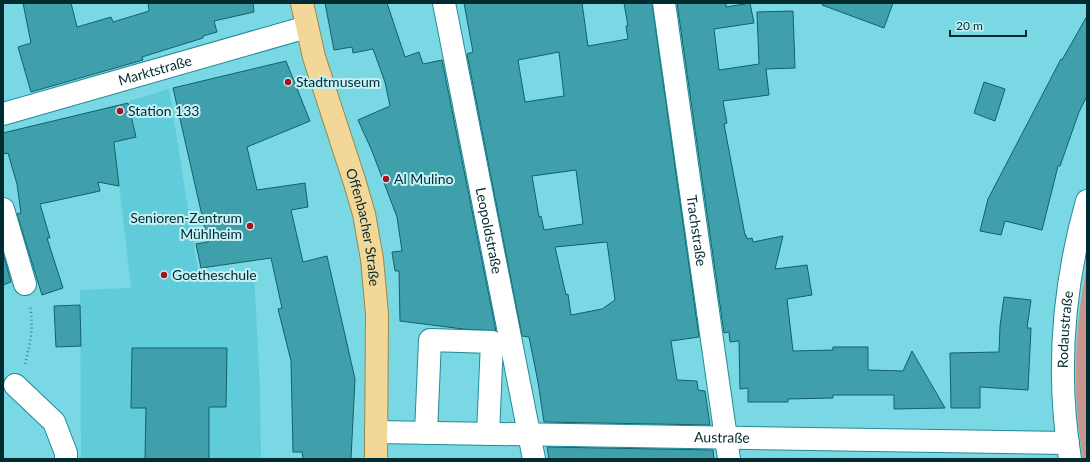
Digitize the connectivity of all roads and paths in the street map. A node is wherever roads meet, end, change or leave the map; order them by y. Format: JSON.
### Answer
{"nodes":[{"id":1,"x":302,"y":3,"type":"edge"},
{"id":2,"x":444,"y":3,"type":"edge"},
{"id":3,"x":664,"y":3,"type":"edge"},
{"id":4,"x":307,"y":27,"type":"junction"},
{"id":5,"x":3,"y":114,"type":"edge"},
{"id":6,"x":1087,"y":201,"type":"edge"},
{"id":7,"x":3,"y":209,"type":"edge"},
{"id":8,"x":25,"y":284,"type":"joint"},
{"id":9,"x":16,"y":385,"type":"joint"},
{"id":10,"x":376,"y":432,"type":"junction"},
{"id":11,"x":426,"y":433,"type":"junction"},
{"id":12,"x":488,"y":434,"type":"junction"},
{"id":13,"x":529,"y":434,"type":"junction"},
{"id":14,"x":725,"y":437,"type":"junction"},
{"id":15,"x":1069,"y":451,"type":"edge"},
{"id":16,"x":66,"y":459,"type":"edge"},
{"id":17,"x":376,"y":459,"type":"edge"},
{"id":18,"x":534,"y":459,"type":"edge"},
{"id":19,"x":729,"y":459,"type":"edge"}],
"edges":[{"from":1,"to":4,"type":"main road","name":"Offenbacher Straße"},
{"from":2,"to":13,"type":"street","name":"Leopoldstraße"},
{"from":3,"to":14,"type":"street","name":"Trachstraße"},
{"from":4,"to":5,"type":"street","name":"Marktstraße"},
{"from":4,"to":10,"type":"main road","name":"Offenbacher Straße"},
{"from":6,"to":15,"type":"street","name":"Rodaustraße"},
{"from":7,"to":8,"type":"street"},
{"from":8,"to":9,"type":"path"},
{"from":9,"to":16,"type":"street"},
{"from":10,"to":11,"type":"street","name":"Austraße"},
{"from":10,"to":17,"type":"main road","name":"Offenbacher Straße"},
{"from":11,"to":12,"type":"street","name":"Austraße"},
{"from":11,"to":12,"type":"street"},
{"from":12,"to":13,"type":"street","name":"Austraße"},
{"from":13,"to":14,"type":"street","name":"Austraße"},
{"from":13,"to":18,"type":"street","name":"Leopoldstraße"},
{"from":14,"to":15,"type":"street","name":"Austraße"},
{"from":14,"to":19,"type":"street","name":"Trachstraße"}]}
